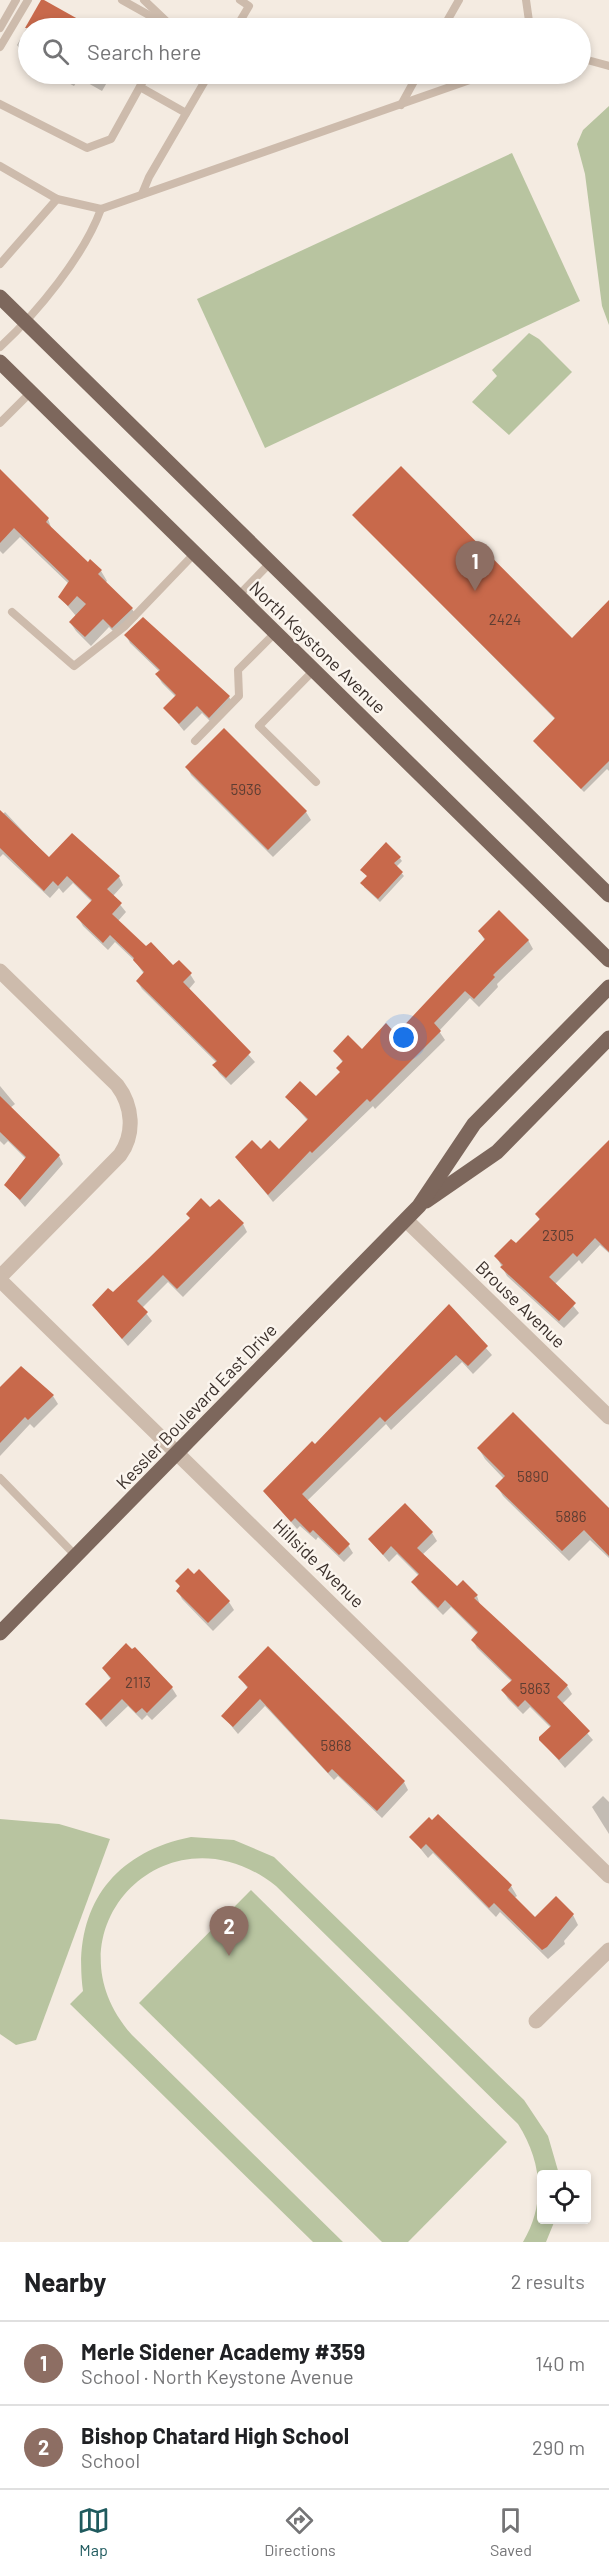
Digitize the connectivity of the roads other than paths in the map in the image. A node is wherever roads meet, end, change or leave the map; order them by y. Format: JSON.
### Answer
{"nodes":[{"id":1,"x":16,"y":0,"type":"edge"},
{"id":2,"x":28,"y":0,"type":"edge"},
{"id":3,"x":122,"y":0,"type":"edge"},
{"id":4,"x":240,"y":0,"type":"edge"},
{"id":5,"x":459,"y":0,"type":"edge"},
{"id":6,"x":526,"y":0,"type":"edge"},
{"id":7,"x":146,"y":1,"type":"edge"},
{"id":8,"x":154,"y":18,"type":"edge"},
{"id":9,"x":162,"y":18,"type":"edge"},
{"id":10,"x":242,"y":18,"type":"edge"},
{"id":11,"x":449,"y":18,"type":"edge"},
{"id":12,"x":529,"y":18,"type":"edge"},
{"id":13,"x":0,"y":28,"type":"edge"},
{"id":14,"x":0,"y":47,"type":"edge"},
{"id":15,"x":591,"y":61,"type":"edge"},
{"id":16,"x":609,"y":66,"type":"edge"},
{"id":17,"x":142,"y":84,"type":"edge"},
{"id":18,"x":203,"y":84,"type":"edge"},
{"id":19,"x":413,"y":84,"type":"edge"},
{"id":20,"x":459,"y":84,"type":"edge"},
{"id":21,"x":140,"y":87,"type":"junction"},
{"id":22,"x":0,"y":104,"type":"edge"},
{"id":23,"x":401,"y":105,"type":"junction"},
{"id":24,"x":186,"y":113,"type":"junction"},
{"id":25,"x":0,"y":166,"type":"edge"},
{"id":26,"x":142,"y":194,"type":"junction"},
{"id":27,"x":57,"y":199,"type":"junction"},
{"id":28,"x":100,"y":209,"type":"junction"},
{"id":29,"x":0,"y":264,"type":"edge"},
{"id":30,"x":0,"y":297,"type":"edge"},
{"id":31,"x":26,"y":322,"type":"junction"},
{"id":32,"x":0,"y":347,"type":"edge"},
{"id":33,"x":0,"y":362,"type":"edge"},
{"id":34,"x":31,"y":392,"type":"junction"},
{"id":35,"x":0,"y":423,"type":"edge"},
{"id":36,"x":195,"y":553,"type":"junction"},
{"id":37,"x":271,"y":562,"type":"junction"},
{"id":38,"x":238,"y":596,"type":"junction"},
{"id":39,"x":12,"y":612,"type":"dead end"},
{"id":40,"x":275,"y":633,"type":"junction"},
{"id":41,"x":314,"y":670,"type":"junction"},
{"id":42,"x":195,"y":741,"type":"dead end"},
{"id":43,"x":316,"y":782,"type":"dead end"},
{"id":44,"x":609,"y":894,"type":"edge"},
{"id":45,"x":609,"y":960,"type":"edge"},
{"id":46,"x":0,"y":970,"type":"edge"},
{"id":47,"x":609,"y":987,"type":"edge"},
{"id":48,"x":609,"y":1038,"type":"edge"},
{"id":49,"x":419,"y":1206,"type":"junction"},
{"id":50,"x":406,"y":1220,"type":"junction"},
{"id":51,"x":0,"y":1279,"type":"edge"},
{"id":52,"x":609,"y":1417,"type":"edge"},
{"id":53,"x":178,"y":1453,"type":"junction"},
{"id":54,"x":0,"y":1478,"type":"edge"},
{"id":55,"x":76,"y":1556,"type":"junction"},
{"id":56,"x":0,"y":1633,"type":"edge"},
{"id":57,"x":609,"y":1876,"type":"edge"},
{"id":58,"x":609,"y":1950,"type":"edge"},
{"id":59,"x":536,"y":2021,"type":"dead end"}],
"edges":[{"from":1,"to":13,"type":"lane"},
{"from":2,"to":14,"type":"lane"},
{"from":3,"to":8,"type":"lane"},
{"from":4,"to":10,"type":"lane"},
{"from":5,"to":11,"type":"lane"},
{"from":6,"to":12,"type":"lane"},
{"from":7,"to":9,"type":"lane"},
{"from":15,"to":16,"type":"lane"},
{"from":17,"to":21,"type":"lane"},
{"from":18,"to":24,"type":"lane"},
{"from":19,"to":23,"type":"lane"},
{"from":20,"to":23,"type":"lane"},
{"from":21,"to":22,"type":"lane"},
{"from":21,"to":24,"type":"lane"},
{"from":23,"to":26,"type":"lane"},
{"from":24,"to":26,"type":"lane"},
{"from":25,"to":27,"type":"lane"},
{"from":26,"to":28,"type":"lane"},
{"from":27,"to":28,"type":"lane"},
{"from":27,"to":29,"type":"lane"},
{"from":28,"to":31,"type":"lane"},
{"from":30,"to":31,"type":"main road","name":"North Keystone Avenue"},
{"from":31,"to":32,"type":"lane"},
{"from":31,"to":37,"type":"main road","name":"North Keystone Avenue"},
{"from":33,"to":34,"type":"main road","name":"North Keystone Avenue"},
{"from":34,"to":35,"type":"lane"},
{"from":34,"to":36,"type":"main road","name":"North Keystone Avenue"},
{"from":36,"to":38,"type":"main road","name":"North Keystone Avenue"},
{"from":36,"to":39,"type":"lane"},
{"from":37,"to":38,"type":"lane"},
{"from":37,"to":44,"type":"main road","name":"North Keystone Avenue"},
{"from":38,"to":40,"type":"main road","name":"North Keystone Avenue"},
{"from":40,"to":41,"type":"main road","name":"North Keystone Avenue"},
{"from":40,"to":42,"type":"lane"},
{"from":41,"to":43,"type":"lane"},
{"from":41,"to":45,"type":"main road","name":"North Keystone Avenue"},
{"from":46,"to":51,"type":"street"},
{"from":47,"to":49,"type":"main road","name":"Kessler Boulevard East Drive"},
{"from":48,"to":49,"type":"main road","name":"Kessler Boulevard East Drive"},
{"from":49,"to":50,"type":"main road","name":"Kessler Boulevard East Drive"},
{"from":50,"to":52,"type":"street","name":"Brouse Avenue"},
{"from":50,"to":53,"type":"main road","name":"Kessler Boulevard East Drive"},
{"from":51,"to":53,"type":"street","name":"Hillside Avenue"},
{"from":53,"to":55,"type":"main road","name":"Kessler Boulevard East Drive"},
{"from":53,"to":57,"type":"street","name":"Hillside Avenue"},
{"from":54,"to":55,"type":"lane"},
{"from":55,"to":56,"type":"main road","name":"Kessler Boulevard East Drive"},
{"from":58,"to":59,"type":"street"}]}
